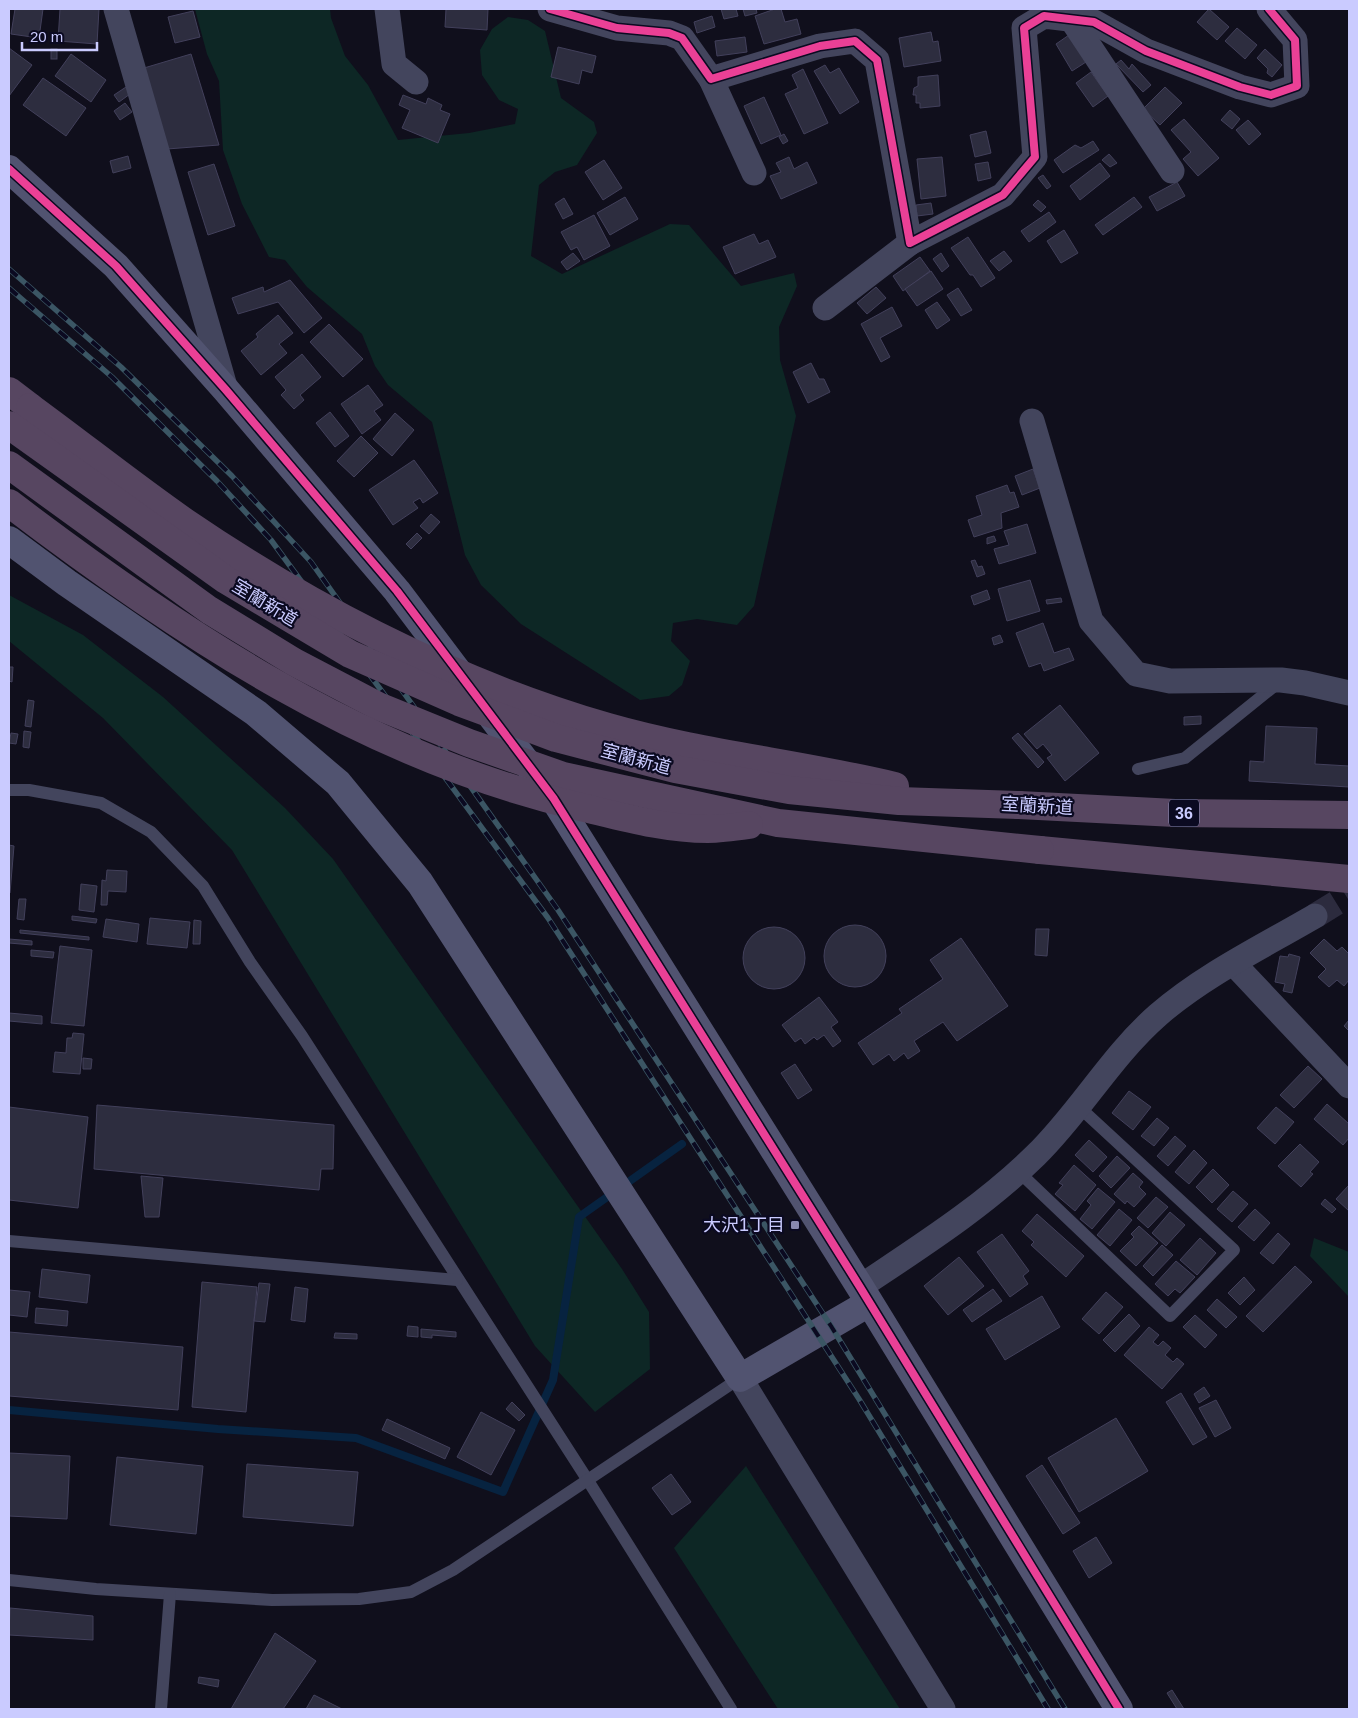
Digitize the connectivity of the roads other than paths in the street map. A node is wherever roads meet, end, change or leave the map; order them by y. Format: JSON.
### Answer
{"nodes":[{"id":1,"x":116,"y":9,"type":"edge"},
{"id":2,"x":387,"y":9,"type":"edge"},
{"id":3,"x":550,"y":9,"type":"edge"},
{"id":4,"x":1270,"y":9,"type":"edge"},
{"id":5,"x":1072,"y":20,"type":"junction"},
{"id":6,"x":711,"y":79,"type":"junction"},
{"id":7,"x":416,"y":82,"type":"dead end"},
{"id":8,"x":9,"y":169,"type":"edge"},
{"id":9,"x":1172,"y":171,"type":"dead end"},
{"id":10,"x":754,"y":173,"type":"dead end"},
{"id":11,"x":910,"y":243,"type":"junction"},
{"id":12,"x":825,"y":308,"type":"dead end"},
{"id":13,"x":226,"y":390,"type":"junction"},
{"id":14,"x":19,"y":399,"type":"edge"},
{"id":15,"x":1032,"y":421,"type":"dead end"},
{"id":16,"x":9,"y":425,"type":"edge"},
{"id":17,"x":9,"y":465,"type":"edge"},
{"id":18,"x":9,"y":503,"type":"edge"},
{"id":19,"x":9,"y":540,"type":"edge"},
{"id":20,"x":9,"y":553,"type":"edge"},
{"id":21,"x":66,"y":583,"type":"junction"},
{"id":22,"x":1281,"y":680,"type":"junction"},
{"id":23,"x":1349,"y":693,"type":"edge"},
{"id":24,"x":1138,"y":769,"type":"dead end"},
{"id":25,"x":9,"y":790,"type":"edge"},
{"id":26,"x":966,"y":803,"type":"junction"},
{"id":27,"x":1349,"y":816,"type":"edge"},
{"id":28,"x":778,"y":823,"type":"junction"},
{"id":29,"x":1349,"y":879,"type":"edge"},
{"id":30,"x":1315,"y":916,"type":"tunnel mouth"},
{"id":31,"x":1234,"y":964,"type":"junction"},
{"id":32,"x":1349,"y":1086,"type":"edge"},
{"id":33,"x":1078,"y":1106,"type":"junction"},
{"id":34,"x":1018,"y":1171,"type":"junction"},
{"id":35,"x":9,"y":1241,"type":"edge"},
{"id":36,"x":457,"y":1280,"type":"junction"},
{"id":37,"x":864,"y":1295,"type":"junction"},
{"id":38,"x":740,"y":1378,"type":"junction"},
{"id":39,"x":587,"y":1479,"type":"junction"},
{"id":40,"x":9,"y":1580,"type":"edge"},
{"id":41,"x":170,"y":1594,"type":"junction"},
{"id":42,"x":161,"y":1709,"type":"edge"},
{"id":43,"x":731,"y":1709,"type":"edge"},
{"id":44,"x":943,"y":1709,"type":"edge"},
{"id":45,"x":1119,"y":1709,"type":"edge"}],
"edges":[{"from":1,"to":13,"type":"street"},
{"from":2,"to":7,"type":"street"},
{"from":3,"to":6,"type":"street"},
{"from":4,"to":5,"type":"street"},
{"from":5,"to":9,"type":"street"},
{"from":5,"to":11,"type":"street"},
{"from":6,"to":10,"type":"street"},
{"from":6,"to":11,"type":"street"},
{"from":8,"to":13,"type":"street"},
{"from":11,"to":12,"type":"street"},
{"from":13,"to":37,"type":"street"},
{"from":14,"to":26,"type":"highway","bridge":true},
{"from":15,"to":22,"type":"street"},
{"from":16,"to":26,"type":"highway","name":"室蘭新道","number":"36","bridge":true},
{"from":17,"to":28,"type":"highway","name":"室蘭新道","bridge":true},
{"from":18,"to":28,"type":"highway","bridge":true},
{"from":19,"to":21,"type":"street"},
{"from":20,"to":21,"type":"street"},
{"from":21,"to":38,"type":"street"},
{"from":22,"to":23,"type":"street"},
{"from":22,"to":24,"type":"lane"},
{"from":25,"to":36,"type":"lane"},
{"from":26,"to":27,"type":"highway","name":"室蘭新道","number":"36","bridge":true},
{"from":28,"to":29,"type":"highway","name":"室蘭新道","bridge":true},
{"from":30,"to":31,"type":"street"},
{"from":31,"to":32,"type":"street"},
{"from":31,"to":33,"type":"street"},
{"from":33,"to":34,"type":"street"},
{"from":33,"to":34,"type":"lane"},
{"from":34,"to":37,"type":"street"},
{"from":35,"to":36,"type":"lane"},
{"from":36,"to":39,"type":"lane"},
{"from":37,"to":38,"type":"street"},
{"from":37,"to":45,"type":"street"},
{"from":38,"to":39,"type":"lane"},
{"from":38,"to":44,"type":"street"},
{"from":39,"to":41,"type":"lane"},
{"from":39,"to":43,"type":"lane"},
{"from":40,"to":41,"type":"lane"},
{"from":41,"to":42,"type":"lane"}]}
